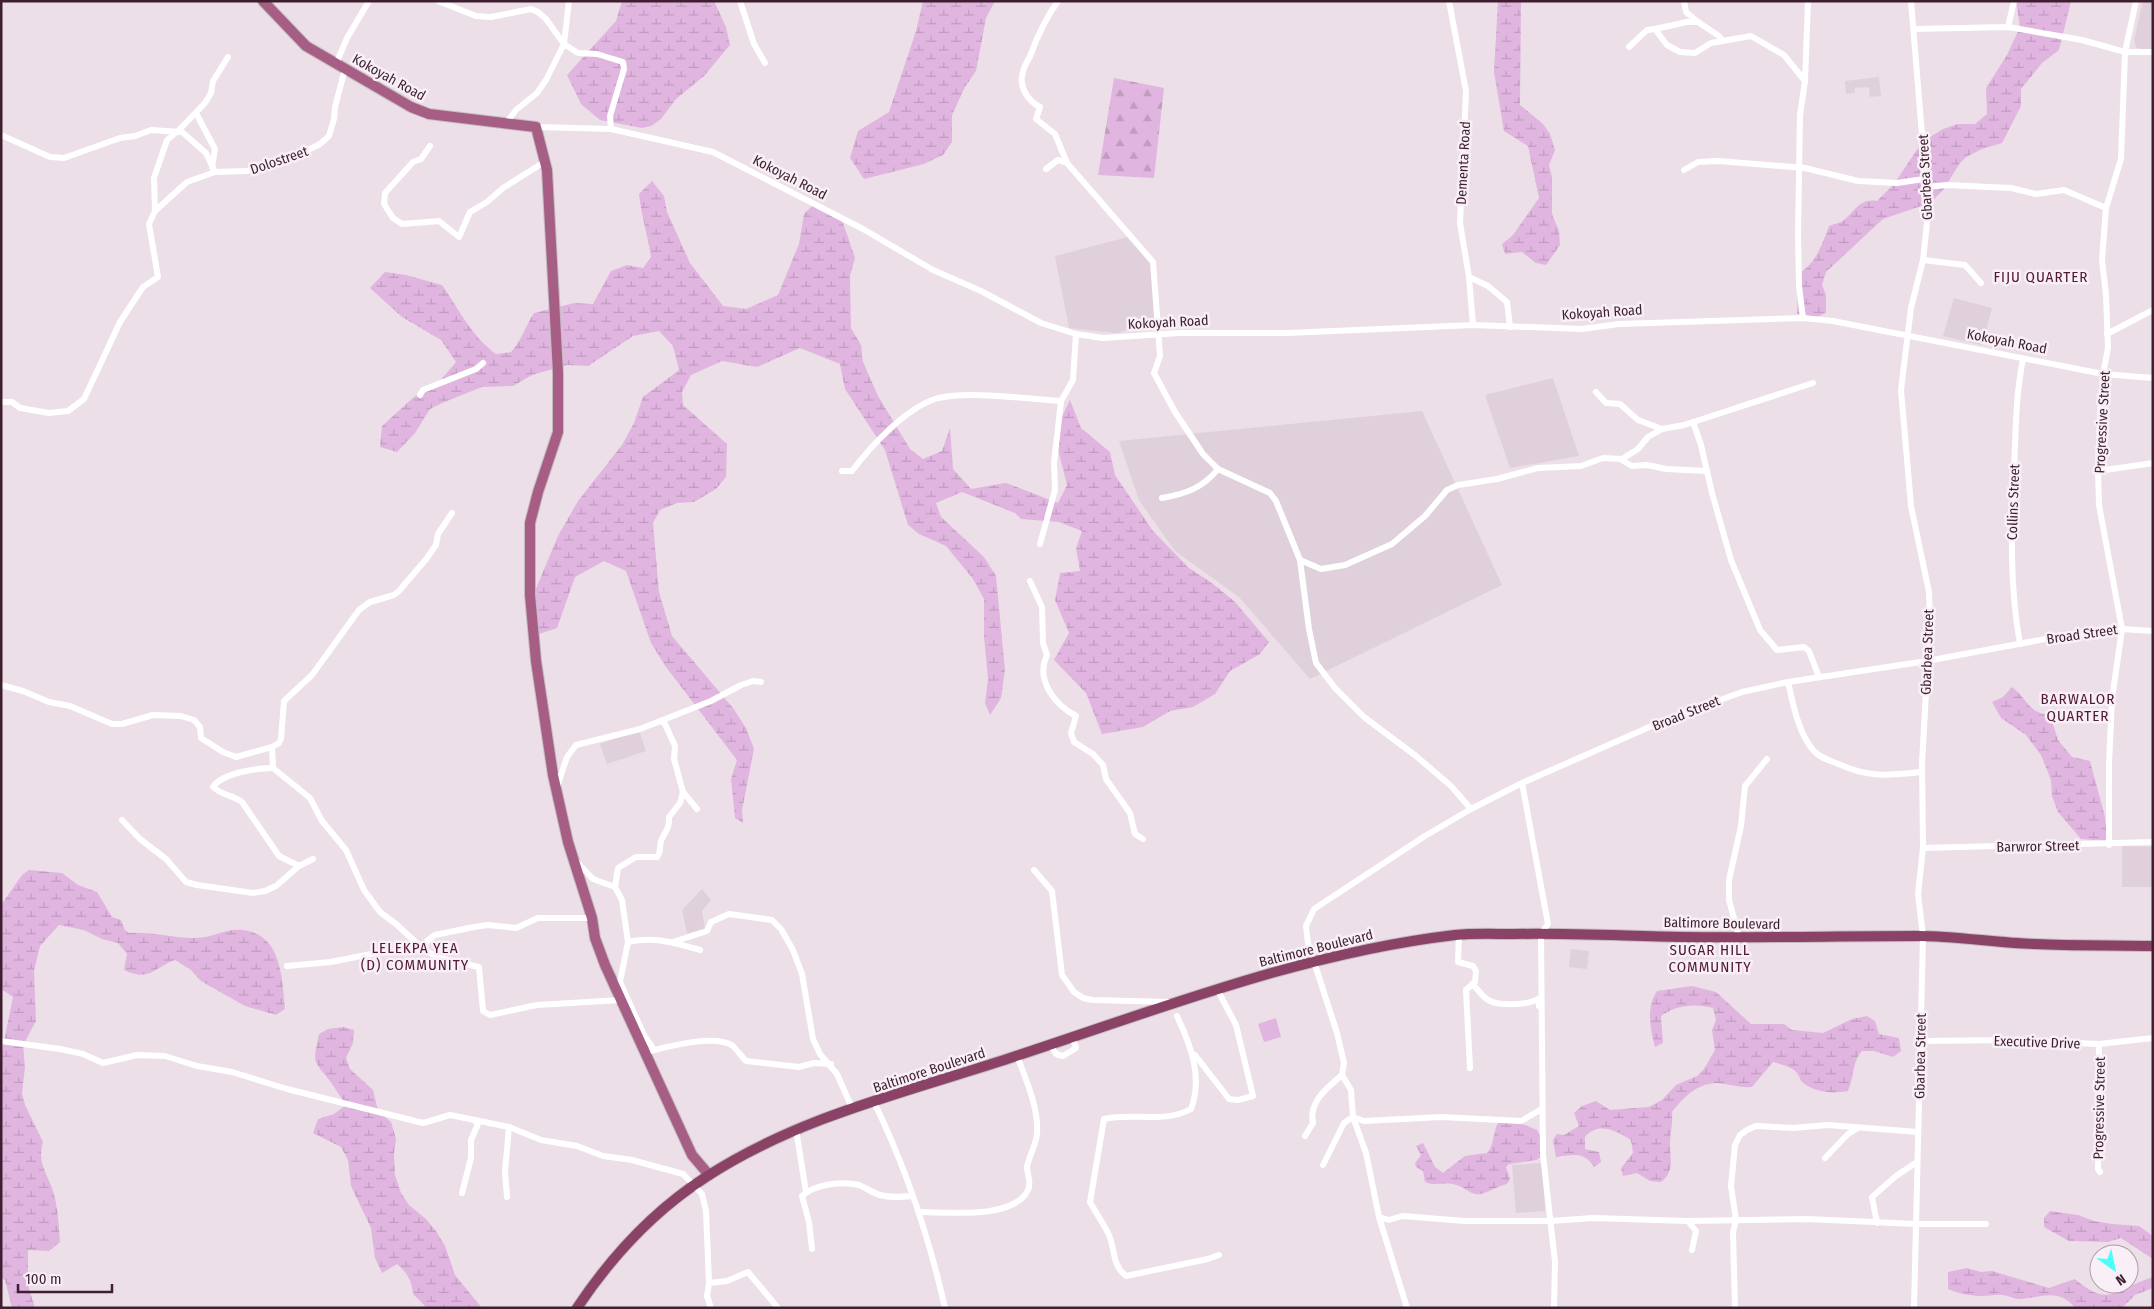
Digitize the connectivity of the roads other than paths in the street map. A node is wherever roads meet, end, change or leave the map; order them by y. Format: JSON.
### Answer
{"nodes":[{"id":1,"x":263,"y":1,"type":"edge"},
{"id":2,"x":369,"y":1,"type":"edge"},
{"id":3,"x":438,"y":1,"type":"edge"},
{"id":4,"x":569,"y":1,"type":"edge"},
{"id":5,"x":740,"y":1,"type":"edge"},
{"id":6,"x":1058,"y":1,"type":"edge"},
{"id":7,"x":1449,"y":1,"type":"edge"},
{"id":8,"x":1684,"y":1,"type":"edge"},
{"id":9,"x":1808,"y":1,"type":"edge"},
{"id":10,"x":1911,"y":1,"type":"edge"},
{"id":11,"x":2014,"y":1,"type":"edge"},
{"id":12,"x":2136,"y":1,"type":"edge"},
{"id":13,"x":1698,"y":22,"type":"junction"},
{"id":14,"x":2008,"y":27,"type":"junction"},
{"id":15,"x":1656,"y":29,"type":"junction"},
{"id":16,"x":1914,"y":29,"type":"junction"},
{"id":17,"x":1723,"y":42,"type":"junction"},
{"id":18,"x":564,"y":44,"type":"junction"},
{"id":19,"x":1629,"y":47,"type":"dead end"},
{"id":20,"x":2125,"y":52,"type":"junction"},
{"id":21,"x":2153,"y":52,"type":"edge"},
{"id":22,"x":228,"y":57,"type":"dead end"},
{"id":23,"x":765,"y":63,"type":"dead end"},
{"id":24,"x":341,"y":67,"type":"junction"},
{"id":25,"x":1805,"y":81,"type":"junction"},
{"id":26,"x":196,"y":113,"type":"junction"},
{"id":27,"x":506,"y":123,"type":"junction"},
{"id":28,"x":536,"y":127,"type":"junction"},
{"id":29,"x":611,"y":129,"type":"junction"},
{"id":30,"x":178,"y":132,"type":"junction"},
{"id":31,"x":1,"y":135,"type":"edge"},
{"id":32,"x":430,"y":146,"type":"dead end"},
{"id":33,"x":546,"y":161,"type":"junction"},
{"id":34,"x":1067,"y":163,"type":"junction"},
{"id":35,"x":1800,"y":168,"type":"junction"},
{"id":36,"x":1046,"y":169,"type":"dead end"},
{"id":37,"x":214,"y":170,"type":"junction"},
{"id":38,"x":1684,"y":170,"type":"dead end"},
{"id":39,"x":1924,"y":179,"type":"junction"},
{"id":40,"x":1926,"y":187,"type":"junction"},
{"id":41,"x":2106,"y":208,"type":"junction"},
{"id":42,"x":155,"y":211,"type":"junction"},
{"id":43,"x":1923,"y":260,"type":"junction"},
{"id":44,"x":1470,"y":278,"type":"junction"},
{"id":45,"x":1981,"y":283,"type":"dead end"},
{"id":46,"x":2153,"y":310,"type":"edge"},
{"id":47,"x":1803,"y":318,"type":"junction"},
{"id":48,"x":1473,"y":325,"type":"junction"},
{"id":49,"x":1510,"y":327,"type":"junction"},
{"id":50,"x":1076,"y":334,"type":"junction"},
{"id":51,"x":1158,"y":334,"type":"junction"},
{"id":52,"x":2107,"y":334,"type":"junction"},
{"id":53,"x":1907,"y":337,"type":"junction"},
{"id":54,"x":2023,"y":359,"type":"junction"},
{"id":55,"x":483,"y":364,"type":"dead end"},
{"id":56,"x":2103,"y":374,"type":"junction"},
{"id":57,"x":2153,"y":378,"type":"edge"},
{"id":58,"x":1813,"y":383,"type":"dead end"},
{"id":59,"x":1596,"y":392,"type":"dead end"},
{"id":60,"x":420,"y":395,"type":"dead end"},
{"id":61,"x":1062,"y":401,"type":"junction"},
{"id":62,"x":1,"y":402,"type":"edge"},
{"id":63,"x":1693,"y":422,"type":"junction"},
{"id":64,"x":1662,"y":429,"type":"junction"},
{"id":65,"x":1620,"y":459,"type":"junction"},
{"id":66,"x":2153,"y":463,"type":"edge"},
{"id":67,"x":1218,"y":469,"type":"junction"},
{"id":68,"x":842,"y":470,"type":"dead end"},
{"id":69,"x":1707,"y":471,"type":"junction"},
{"id":70,"x":2098,"y":471,"type":"junction"},
{"id":71,"x":1162,"y":498,"type":"dead end"},
{"id":72,"x":452,"y":513,"type":"dead end"},
{"id":73,"x":1040,"y":544,"type":"dead end"},
{"id":74,"x":1300,"y":560,"type":"junction"},
{"id":75,"x":1030,"y":581,"type":"dead end"},
{"id":76,"x":2122,"y":629,"type":"junction"},
{"id":77,"x":2153,"y":631,"type":"edge"},
{"id":78,"x":2020,"y":644,"type":"junction"},
{"id":79,"x":1927,"y":661,"type":"junction"},
{"id":80,"x":1819,"y":677,"type":"junction"},
{"id":81,"x":761,"y":682,"type":"dead end"},
{"id":82,"x":1788,"y":682,"type":"junction"},
{"id":83,"x":1,"y":685,"type":"edge"},
{"id":84,"x":661,"y":721,"type":"junction"},
{"id":85,"x":272,"y":746,"type":"junction"},
{"id":86,"x":1767,"y":759,"type":"dead end"},
{"id":87,"x":273,"y":768,"type":"junction"},
{"id":88,"x":1921,"y":772,"type":"junction"},
{"id":89,"x":1522,"y":783,"type":"junction"},
{"id":90,"x":556,"y":788,"type":"junction"},
{"id":91,"x":683,"y":792,"type":"junction"},
{"id":92,"x":697,"y":809,"type":"dead end"},
{"id":93,"x":1471,"y":809,"type":"junction"},
{"id":94,"x":122,"y":820,"type":"dead end"},
{"id":95,"x":1143,"y":839,"type":"dead end"},
{"id":96,"x":2153,"y":842,"type":"edge"},
{"id":97,"x":2109,"y":845,"type":"junction"},
{"id":98,"x":1922,"y":848,"type":"junction"},
{"id":99,"x":313,"y":859,"type":"dead end"},
{"id":100,"x":574,"y":859,"type":"junction"},
{"id":101,"x":299,"y":866,"type":"junction"},
{"id":102,"x":1034,"y":870,"type":"dead end"},
{"id":103,"x":615,"y":887,"type":"junction"},
{"id":104,"x":592,"y":918,"type":"junction"},
{"id":105,"x":1541,"y":934,"type":"junction"},
{"id":106,"x":1459,"y":935,"type":"junction"},
{"id":107,"x":1923,"y":936,"type":"junction"},
{"id":108,"x":1739,"y":938,"type":"junction"},
{"id":109,"x":628,"y":942,"type":"junction"},
{"id":110,"x":673,"y":942,"type":"junction"},
{"id":111,"x":2153,"y":946,"type":"edge"},
{"id":112,"x":423,"y":949,"type":"junction"},
{"id":113,"x":700,"y":950,"type":"dead end"},
{"id":114,"x":1315,"y":960,"type":"junction"},
{"id":115,"x":287,"y":966,"type":"dead end"},
{"id":116,"x":1472,"y":984,"type":"junction"},
{"id":117,"x":1217,"y":989,"type":"junction"},
{"id":118,"x":621,"y":1000,"type":"junction"},
{"id":119,"x":1175,"y":1002,"type":"junction"},
{"id":120,"x":1177,"y":1016,"type":"dead end"},
{"id":121,"x":1541,"y":1025,"type":"junction"},
{"id":122,"x":1072,"y":1036,"type":"junction"},
{"id":123,"x":2153,"y":1038,"type":"edge"},
{"id":124,"x":1920,"y":1041,"type":"junction"},
{"id":125,"x":1,"y":1042,"type":"edge"},
{"id":126,"x":1050,"y":1044,"type":"junction"},
{"id":127,"x":2098,"y":1044,"type":"junction"},
{"id":128,"x":650,"y":1051,"type":"junction"},
{"id":129,"x":1193,"y":1052,"type":"junction"},
{"id":130,"x":1017,"y":1056,"type":"junction"},
{"id":131,"x":831,"y":1064,"type":"junction"},
{"id":132,"x":1470,"y":1068,"type":"dead end"},
{"id":133,"x":1342,"y":1075,"type":"junction"},
{"id":134,"x":874,"y":1102,"type":"junction"},
{"id":135,"x":852,"y":1108,"type":"junction"},
{"id":136,"x":1353,"y":1117,"type":"junction"},
{"id":137,"x":474,"y":1120,"type":"junction"},
{"id":138,"x":509,"y":1127,"type":"junction"},
{"id":139,"x":1858,"y":1128,"type":"junction"},
{"id":140,"x":796,"y":1129,"type":"junction"},
{"id":141,"x":1542,"y":1129,"type":"junction"},
{"id":142,"x":1918,"y":1132,"type":"junction"},
{"id":143,"x":1305,"y":1136,"type":"dead end"},
{"id":144,"x":1825,"y":1158,"type":"dead end"},
{"id":145,"x":1917,"y":1162,"type":"junction"},
{"id":146,"x":1324,"y":1165,"type":"dead end"},
{"id":147,"x":2100,"y":1172,"type":"dead end"},
{"id":148,"x":709,"y":1174,"type":"junction"},
{"id":149,"x":695,"y":1184,"type":"junction"},
{"id":150,"x":806,"y":1192,"type":"junction"},
{"id":151,"x":462,"y":1193,"type":"dead end"},
{"id":152,"x":912,"y":1196,"type":"junction"},
{"id":153,"x":507,"y":1197,"type":"dead end"},
{"id":154,"x":919,"y":1212,"type":"junction"},
{"id":155,"x":1379,"y":1217,"type":"junction"},
{"id":156,"x":1736,"y":1220,"type":"junction"},
{"id":157,"x":1551,"y":1221,"type":"junction"},
{"id":158,"x":1688,"y":1221,"type":"junction"},
{"id":159,"x":1877,"y":1223,"type":"junction"},
{"id":160,"x":1917,"y":1224,"type":"junction"},
{"id":161,"x":1986,"y":1224,"type":"dead end"},
{"id":162,"x":812,"y":1249,"type":"dead end"},
{"id":163,"x":1692,"y":1250,"type":"dead end"},
{"id":164,"x":1219,"y":1255,"type":"dead end"},
{"id":165,"x":709,"y":1283,"type":"junction"},
{"id":166,"x":577,"y":1308,"type":"edge"},
{"id":167,"x":711,"y":1308,"type":"edge"},
{"id":168,"x":778,"y":1308,"type":"edge"},
{"id":169,"x":945,"y":1308,"type":"edge"},
{"id":170,"x":1407,"y":1308,"type":"edge"},
{"id":171,"x":1554,"y":1308,"type":"edge"},
{"id":172,"x":1735,"y":1308,"type":"edge"},
{"id":173,"x":1914,"y":1308,"type":"edge"}],
"edges":[{"from":1,"to":24,"type":"main road","name":"Kokoyah Road"},
{"from":2,"to":24,"type":"street","name":"Dolostreet"},
{"from":3,"to":18,"type":"street"},
{"from":4,"to":18,"type":"street"},
{"from":5,"to":23,"type":"street"},
{"from":6,"to":34,"type":"street"},
{"from":7,"to":44,"type":"street","name":"Dementa Road"},
{"from":8,"to":13,"type":"street"},
{"from":9,"to":25,"type":"street"},
{"from":10,"to":16,"type":"street","name":"Gbarbea Street"},
{"from":11,"to":14,"type":"street"},
{"from":12,"to":20,"type":"street","name":"Progressive Street"},
{"from":13,"to":15,"type":"street"},
{"from":13,"to":17,"type":"street"},
{"from":14,"to":16,"type":"street"},
{"from":14,"to":20,"type":"street"},
{"from":15,"to":17,"type":"street"},
{"from":15,"to":19,"type":"street"},
{"from":16,"to":39,"type":"street","name":"Gbarbea Street"},
{"from":17,"to":25,"type":"street"},
{"from":18,"to":27,"type":"street"},
{"from":18,"to":29,"type":"street"},
{"from":20,"to":21,"type":"street"},
{"from":20,"to":41,"type":"street","name":"Progressive Street"},
{"from":22,"to":26,"type":"street"},
{"from":24,"to":27,"type":"main road","name":"Kokoyah Road"},
{"from":24,"to":37,"type":"street","name":"Dolostreet"},
{"from":25,"to":35,"type":"street"},
{"from":26,"to":30,"type":"street"},
{"from":26,"to":37,"type":"street"},
{"from":27,"to":28,"type":"main road","name":"Kokoyah Road"},
{"from":28,"to":29,"type":"street","name":"Kokoyah Road"},
{"from":28,"to":33,"type":"main road"},
{"from":29,"to":50,"type":"street","name":"Kokoyah Road"},
{"from":30,"to":31,"type":"street"},
{"from":30,"to":37,"type":"street"},
{"from":30,"to":42,"type":"street"},
{"from":32,"to":33,"type":"street"},
{"from":33,"to":90,"type":"main road"},
{"from":34,"to":36,"type":"street"},
{"from":34,"to":51,"type":"street"},
{"from":35,"to":38,"type":"street"},
{"from":35,"to":39,"type":"street"},
{"from":35,"to":47,"type":"street"},
{"from":37,"to":42,"type":"street","name":"Dolostreet"},
{"from":39,"to":40,"type":"street","name":"Gbarbea Street"},
{"from":40,"to":41,"type":"street"},
{"from":40,"to":43,"type":"street","name":"Gbarbea Street"},
{"from":41,"to":52,"type":"street","name":"Progressive Street"},
{"from":42,"to":62,"type":"street"},
{"from":43,"to":45,"type":"street"},
{"from":43,"to":53,"type":"street","name":"Gbarbea Street"},
{"from":44,"to":48,"type":"street","name":"Dementa Road"},
{"from":44,"to":49,"type":"street"},
{"from":46,"to":52,"type":"street"},
{"from":47,"to":49,"type":"street","name":"Kokoyah Road"},
{"from":47,"to":53,"type":"street","name":"Kokoyah Road"},
{"from":48,"to":49,"type":"street","name":"Kokoyah Road"},
{"from":48,"to":51,"type":"street","name":"Kokoyah Road"},
{"from":50,"to":51,"type":"street","name":"Kokoyah Road"},
{"from":50,"to":61,"type":"street"},
{"from":51,"to":67,"type":"street"},
{"from":52,"to":56,"type":"street","name":"Progressive Street"},
{"from":53,"to":54,"type":"street","name":"Kokoyah Road"},
{"from":53,"to":79,"type":"street","name":"Gbarbea Street"},
{"from":54,"to":56,"type":"street","name":"Kokoyah Road"},
{"from":54,"to":78,"type":"street","name":"Collins Street"},
{"from":55,"to":60,"type":"street"},
{"from":56,"to":57,"type":"street","name":"Kokoyah Road"},
{"from":56,"to":70,"type":"street","name":"Progressive Street"},
{"from":58,"to":63,"type":"street"},
{"from":59,"to":64,"type":"street"},
{"from":61,"to":68,"type":"street"},
{"from":61,"to":73,"type":"street"},
{"from":63,"to":64,"type":"street"},
{"from":63,"to":69,"type":"street"},
{"from":64,"to":65,"type":"street"},
{"from":65,"to":69,"type":"street"},
{"from":65,"to":74,"type":"street"},
{"from":66,"to":70,"type":"street"},
{"from":67,"to":71,"type":"street"},
{"from":67,"to":74,"type":"street"},
{"from":69,"to":80,"type":"street"},
{"from":70,"to":76,"type":"street","name":"Progressive Street"},
{"from":72,"to":85,"type":"street"},
{"from":74,"to":93,"type":"street"},
{"from":75,"to":95,"type":"street"},
{"from":76,"to":77,"type":"street","name":"Broad Street"},
{"from":76,"to":78,"type":"street","name":"Broad Street"},
{"from":76,"to":97,"type":"street","name":"Progressive Street"},
{"from":78,"to":79,"type":"street","name":"Broad Street"},
{"from":79,"to":80,"type":"street","name":"Broad Street"},
{"from":79,"to":88,"type":"street","name":"Gbarbea Street"},
{"from":80,"to":82,"type":"street","name":"Broad Street"},
{"from":81,"to":84,"type":"street"},
{"from":82,"to":88,"type":"street"},
{"from":82,"to":89,"type":"street","name":"Broad Street"},
{"from":83,"to":85,"type":"street"},
{"from":84,"to":90,"type":"street"},
{"from":84,"to":91,"type":"street"},
{"from":85,"to":87,"type":"street"},
{"from":86,"to":108,"type":"street"},
{"from":87,"to":101,"type":"street"},
{"from":87,"to":112,"type":"street"},
{"from":88,"to":98,"type":"street","name":"Gbarbea Street"},
{"from":89,"to":93,"type":"street","name":"Broad Street"},
{"from":89,"to":105,"type":"street"},
{"from":90,"to":100,"type":"main road"},
{"from":91,"to":92,"type":"street"},
{"from":91,"to":103,"type":"street"},
{"from":93,"to":114,"type":"street","name":"Broad Street"},
{"from":94,"to":101,"type":"street"},
{"from":96,"to":97,"type":"street","name":"Barwror Street"},
{"from":97,"to":98,"type":"street","name":"Barwror Street"},
{"from":98,"to":107,"type":"street","name":"Gbarbea Street"},
{"from":99,"to":101,"type":"street"},
{"from":100,"to":103,"type":"street"},
{"from":100,"to":104,"type":"main road"},
{"from":102,"to":119,"type":"street"},
{"from":103,"to":109,"type":"street"},
{"from":104,"to":112,"type":"street"},
{"from":104,"to":118,"type":"main road"},
{"from":105,"to":106,"type":"highway","name":"Baltimore Boulevard"},
{"from":105,"to":108,"type":"highway","name":"Baltimore Boulevard"},
{"from":105,"to":121,"type":"street"},
{"from":106,"to":114,"type":"highway","name":"Baltimore Boulevard"},
{"from":106,"to":116,"type":"street"},
{"from":107,"to":108,"type":"highway","name":"Baltimore Boulevard"},
{"from":107,"to":111,"type":"highway","name":"Baltimore Boulevard"},
{"from":107,"to":124,"type":"street","name":"Gbarbea Street"},
{"from":109,"to":110,"type":"street"},
{"from":109,"to":128,"type":"street"},
{"from":110,"to":113,"type":"street"},
{"from":110,"to":131,"type":"street"},
{"from":112,"to":115,"type":"street"},
{"from":112,"to":118,"type":"street"},
{"from":114,"to":117,"type":"highway","name":"Baltimore Boulevard"},
{"from":114,"to":133,"type":"street","name":"Broad Street"},
{"from":116,"to":121,"type":"street"},
{"from":116,"to":132,"type":"street"},
{"from":117,"to":119,"type":"highway","name":"Baltimore Boulevard"},
{"from":117,"to":129,"type":"street"},
{"from":118,"to":128,"type":"main road"},
{"from":119,"to":122,"type":"highway","name":"Baltimore Boulevard"},
{"from":120,"to":129,"type":"street"},
{"from":121,"to":141,"type":"street"},
{"from":122,"to":126,"type":"highway","name":"Baltimore Boulevard"},
{"from":122,"to":126,"type":"street"},
{"from":123,"to":127,"type":"street","name":"Executive Drive"},
{"from":124,"to":127,"type":"street","name":"Executive Drive"},
{"from":124,"to":142,"type":"street","name":"Gbarbea Street"},
{"from":125,"to":137,"type":"street"},
{"from":126,"to":130,"type":"highway","name":"Baltimore Boulevard"},
{"from":127,"to":147,"type":"street","name":"Progressive Street"},
{"from":128,"to":131,"type":"street"},
{"from":128,"to":148,"type":"main road"},
{"from":129,"to":164,"type":"street"},
{"from":130,"to":134,"type":"highway","name":"Baltimore Boulevard"},
{"from":130,"to":154,"type":"street"},
{"from":131,"to":135,"type":"street"},
{"from":133,"to":136,"type":"street"},
{"from":133,"to":143,"type":"street"},
{"from":134,"to":135,"type":"highway","name":"Baltimore Boulevard"},
{"from":134,"to":152,"type":"street"},
{"from":135,"to":140,"type":"highway","name":"Baltimore Boulevard"},
{"from":136,"to":141,"type":"street"},
{"from":136,"to":146,"type":"street"},
{"from":136,"to":155,"type":"street"},
{"from":137,"to":138,"type":"street"},
{"from":137,"to":151,"type":"street"},
{"from":138,"to":149,"type":"street"},
{"from":138,"to":153,"type":"street"},
{"from":139,"to":142,"type":"street"},
{"from":139,"to":144,"type":"street"},
{"from":139,"to":156,"type":"street"},
{"from":140,"to":148,"type":"highway","name":"Baltimore Boulevard"},
{"from":140,"to":150,"type":"street"},
{"from":141,"to":157,"type":"street"},
{"from":142,"to":145,"type":"street","name":"Gbarbea Street"},
{"from":145,"to":159,"type":"street"},
{"from":145,"to":160,"type":"street","name":"Gbarbea Street"},
{"from":148,"to":149,"type":"highway","name":"Baltimore Boulevard"},
{"from":149,"to":165,"type":"street"},
{"from":149,"to":166,"type":"highway","name":"Baltimore Boulevard"},
{"from":150,"to":152,"type":"street"},
{"from":150,"to":162,"type":"street"},
{"from":152,"to":154,"type":"street"},
{"from":154,"to":169,"type":"street"},
{"from":155,"to":157,"type":"street"},
{"from":155,"to":170,"type":"street"},
{"from":156,"to":158,"type":"street"},
{"from":156,"to":159,"type":"street"},
{"from":156,"to":172,"type":"street"},
{"from":157,"to":158,"type":"street"},
{"from":157,"to":171,"type":"street"},
{"from":158,"to":163,"type":"street"},
{"from":159,"to":160,"type":"street"},
{"from":160,"to":161,"type":"street"},
{"from":160,"to":173,"type":"street","name":"Gbarbea Street"},
{"from":165,"to":167,"type":"street"},
{"from":165,"to":168,"type":"street"}]}
